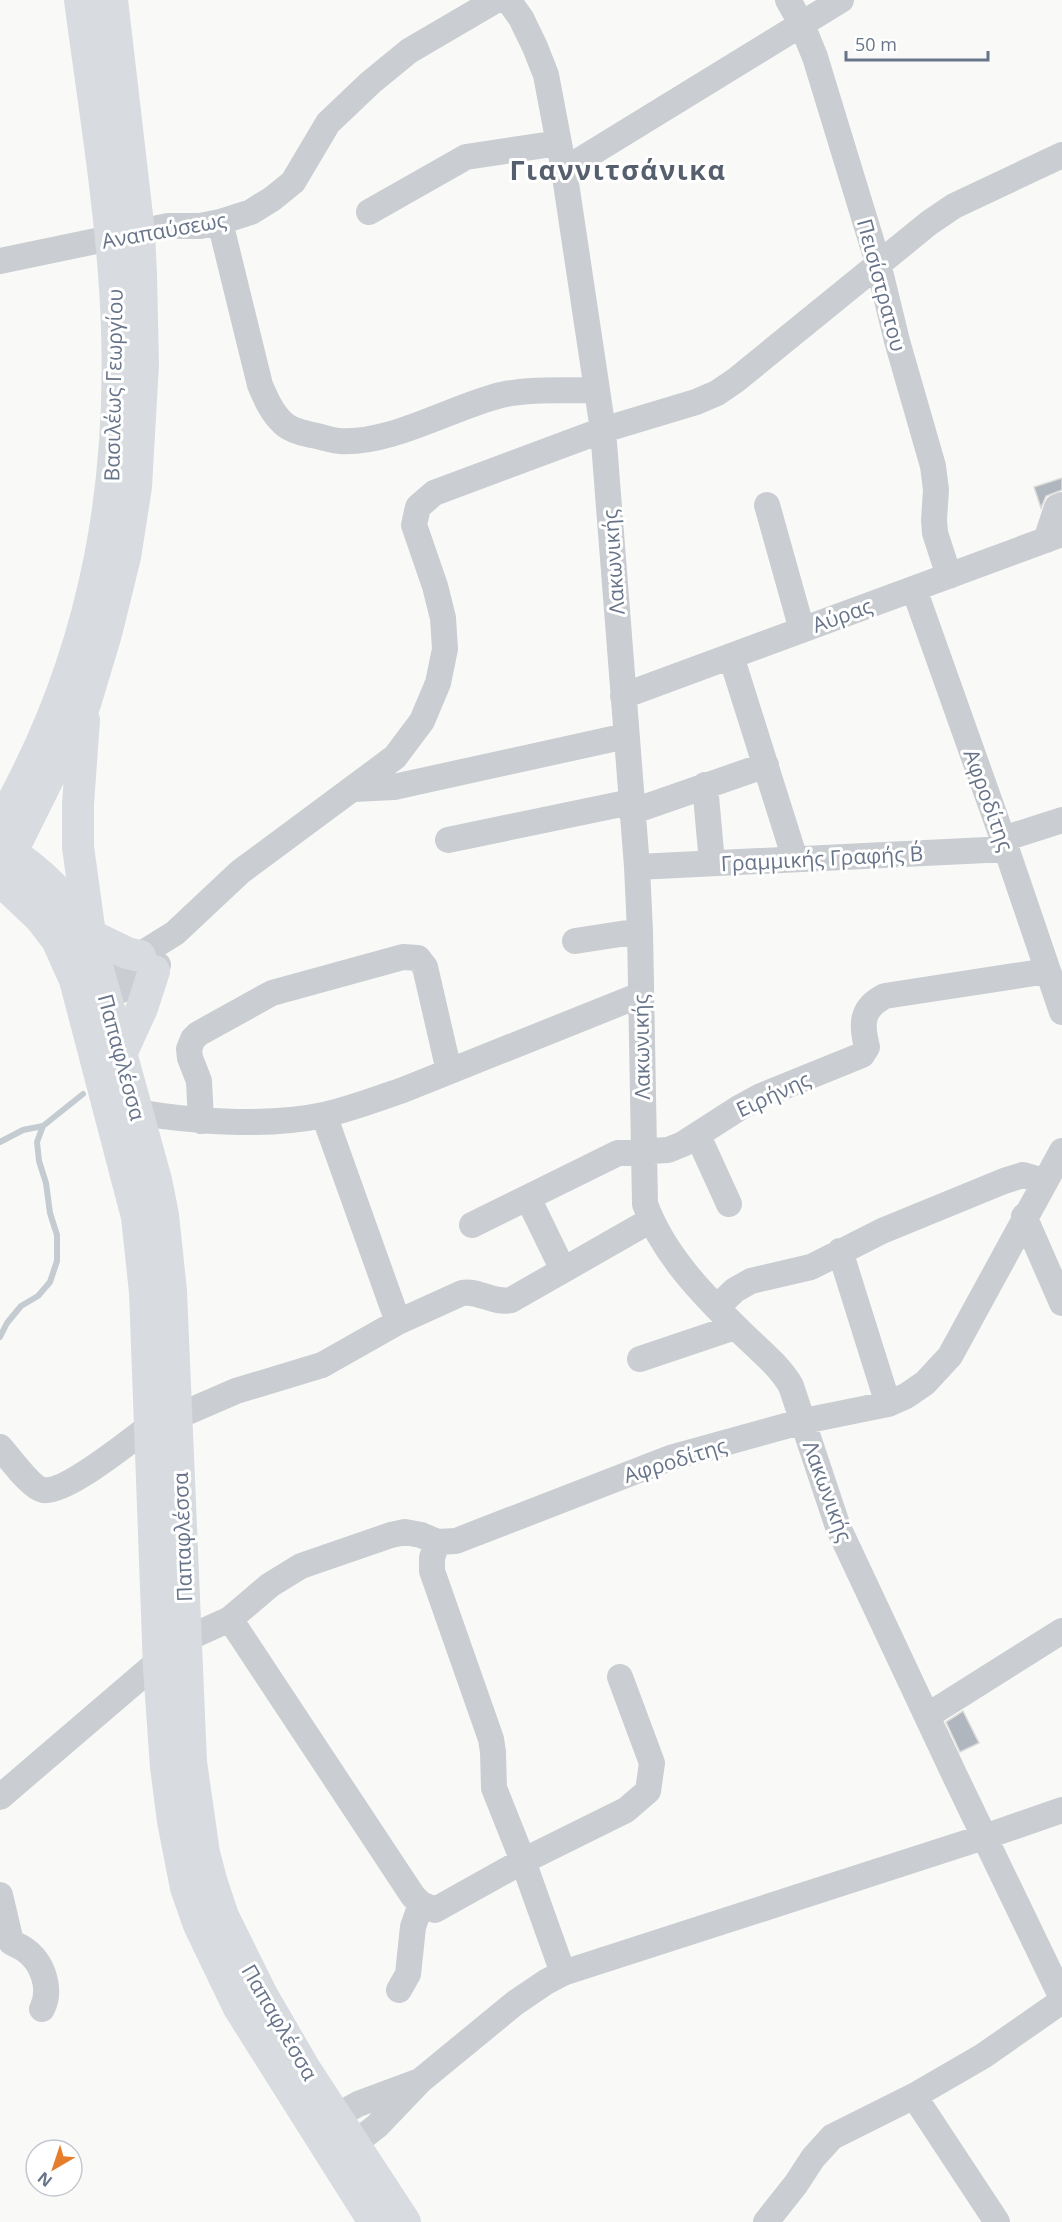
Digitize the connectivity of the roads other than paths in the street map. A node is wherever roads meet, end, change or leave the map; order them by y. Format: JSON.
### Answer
{"nodes":[{"id":1,"x":80,"y":0,"type":"edge"},
{"id":2,"x":112,"y":0,"type":"edge"},
{"id":3,"x":496,"y":0,"type":"edge"},
{"id":4,"x":508,"y":0,"type":"edge"},
{"id":5,"x":788,"y":0,"type":"edge"},
{"id":6,"x":841,"y":0,"type":"edge"},
{"id":7,"x":802,"y":25,"type":"junction"},
{"id":8,"x":559,"y":143,"type":"junction"},
{"id":9,"x":1062,"y":156,"type":"edge"},
{"id":10,"x":564,"y":170,"type":"junction"},
{"id":11,"x":369,"y":212,"type":"dead end"},
{"id":12,"x":220,"y":222,"type":"junction"},
{"id":13,"x":124,"y":235,"type":"junction"},
{"id":14,"x":0,"y":261,"type":"edge"},
{"id":15,"x":878,"y":263,"type":"junction"},
{"id":16,"x":597,"y":390,"type":"junction"},
{"id":17,"x":603,"y":430,"type":"junction"},
{"id":18,"x":1062,"y":505,"type":"edge"},
{"id":19,"x":767,"y":506,"type":"dead end"},
{"id":20,"x":1054,"y":537,"type":"edge"},
{"id":21,"x":949,"y":576,"type":"junction"},
{"id":22,"x":914,"y":589,"type":"junction"},
{"id":23,"x":802,"y":630,"type":"junction"},
{"id":24,"x":731,"y":656,"type":"junction"},
{"id":25,"x":623,"y":696,"type":"junction"},
{"id":26,"x":85,"y":704,"type":"junction"},
{"id":27,"x":626,"y":736,"type":"junction"},
{"id":28,"x":766,"y":765,"type":"junction"},
{"id":29,"x":705,"y":785,"type":"junction"},
{"id":30,"x":354,"y":789,"type":"junction"},
{"id":31,"x":631,"y":807,"type":"junction"},
{"id":32,"x":1062,"y":820,"type":"edge"},
{"id":33,"x":0,"y":824,"type":"edge"},
{"id":34,"x":448,"y":840,"type":"dead end"},
{"id":35,"x":1005,"y":844,"type":"junction"},
{"id":36,"x":795,"y":859,"type":"junction"},
{"id":37,"x":3,"y":864,"type":"edge"},
{"id":38,"x":712,"y":864,"type":"junction"},
{"id":39,"x":637,"y":867,"type":"junction"},
{"id":40,"x":0,"y":913,"type":"edge"},
{"id":41,"x":41,"y":920,"type":"junction"},
{"id":42,"x":640,"y":931,"type":"junction"},
{"id":43,"x":90,"y":937,"type":"junction"},
{"id":44,"x":575,"y":941,"type":"dead end"},
{"id":45,"x":147,"y":964,"type":"junction"},
{"id":46,"x":1047,"y":971,"type":"junction"},
{"id":47,"x":90,"y":988,"type":"junction"},
{"id":48,"x":640,"y":994,"type":"junction"},
{"id":49,"x":1062,"y":1012,"type":"edge"},
{"id":50,"x":121,"y":1054,"type":"junction"},
{"id":51,"x":450,"y":1071,"type":"junction"},
{"id":52,"x":137,"y":1112,"type":"junction"},
{"id":53,"x":324,"y":1115,"type":"junction"},
{"id":54,"x":201,"y":1121,"type":"junction"},
{"id":55,"x":698,"y":1136,"type":"junction"},
{"id":56,"x":644,"y":1151,"type":"junction"},
{"id":57,"x":1062,"y":1151,"type":"edge"},
{"id":58,"x":1044,"y":1181,"type":"junction"},
{"id":59,"x":528,"y":1198,"type":"junction"},
{"id":60,"x":729,"y":1204,"type":"dead end"},
{"id":61,"x":1024,"y":1216,"type":"junction"},
{"id":62,"x":651,"y":1220,"type":"junction"},
{"id":63,"x":472,"y":1225,"type":"dead end"},
{"id":64,"x":840,"y":1251,"type":"junction"},
{"id":65,"x":563,"y":1270,"type":"junction"},
{"id":66,"x":1062,"y":1303,"type":"edge"},
{"id":67,"x":717,"y":1307,"type":"junction"},
{"id":68,"x":398,"y":1322,"type":"junction"},
{"id":69,"x":735,"y":1327,"type":"junction"},
{"id":70,"x":640,"y":1359,"type":"dead end"},
{"id":71,"x":888,"y":1404,"type":"junction"},
{"id":72,"x":804,"y":1421,"type":"junction"},
{"id":73,"x":163,"y":1422,"type":"junction"},
{"id":74,"x":0,"y":1448,"type":"edge"},
{"id":75,"x":437,"y":1542,"type":"junction"},
{"id":76,"x":230,"y":1619,"type":"junction"},
{"id":77,"x":1062,"y":1631,"type":"edge"},
{"id":78,"x":186,"y":1639,"type":"junction"},
{"id":79,"x":159,"y":1661,"type":"junction"},
{"id":80,"x":620,"y":1677,"type":"dead end"},
{"id":81,"x":928,"y":1718,"type":"junction"},
{"id":82,"x":0,"y":1797,"type":"edge"},
{"id":83,"x":1062,"y":1810,"type":"edge"},
{"id":84,"x":984,"y":1837,"type":"junction"},
{"id":85,"x":523,"y":1860,"type":"junction"},
{"id":86,"x":0,"y":1895,"type":"edge"},
{"id":87,"x":421,"y":1904,"type":"junction"},
{"id":88,"x":562,"y":1973,"type":"junction"},
{"id":89,"x":399,"y":1990,"type":"dead end"},
{"id":90,"x":1061,"y":1995,"type":"edge"},
{"id":91,"x":42,"y":2009,"type":"dead end"},
{"id":92,"x":420,"y":2081,"type":"junction"},
{"id":93,"x":914,"y":2096,"type":"junction"},
{"id":94,"x":326,"y":2122,"type":"junction"},
{"id":95,"x":344,"y":2150,"type":"junction"},
{"id":96,"x":374,"y":2222,"type":"edge"},
{"id":97,"x":405,"y":2222,"type":"edge"},
{"id":98,"x":766,"y":2222,"type":"edge"},
{"id":99,"x":997,"y":2222,"type":"edge"}],
"edges":[{"from":1,"to":13,"type":"main road","name":"Βασιλέως Γεωργίου"},
{"from":2,"to":13,"type":"main road","name":"Βασιλέως Γεωργίου"},
{"from":3,"to":12,"type":"street","name":"Αναπαύσεως"},
{"from":4,"to":8,"type":"street","name":"Λακωνικής"},
{"from":5,"to":7,"type":"street","name":"Πεισίστρατου"},
{"from":6,"to":7,"type":"street"},
{"from":7,"to":10,"type":"street"},
{"from":7,"to":15,"type":"street","name":"Πεισίστρατου"},
{"from":8,"to":10,"type":"street","name":"Λακωνικής"},
{"from":8,"to":11,"type":"street"},
{"from":9,"to":15,"type":"street"},
{"from":10,"to":16,"type":"street","name":"Λακωνικής"},
{"from":12,"to":13,"type":"street","name":"Αναπαύσεως"},
{"from":12,"to":16,"type":"street"},
{"from":13,"to":14,"type":"street","name":"Αναπαύσεως"},
{"from":13,"to":26,"type":"main road","name":"Βασιλέως Γεωργίου"},
{"from":13,"to":33,"type":"main road","name":"Βασιλέως Γεωργίου"},
{"from":15,"to":17,"type":"street"},
{"from":15,"to":21,"type":"street","name":"Πεισίστρατου"},
{"from":16,"to":17,"type":"street","name":"Λακωνικής"},
{"from":17,"to":25,"type":"street","name":"Λακωνικής"},
{"from":17,"to":30,"type":"street"},
{"from":18,"to":20,"type":"street"},
{"from":19,"to":23,"type":"street"},
{"from":20,"to":21,"type":"street","name":"Αύρας"},
{"from":21,"to":22,"type":"street","name":"Αύρας"},
{"from":22,"to":23,"type":"street","name":"Αύρας"},
{"from":22,"to":35,"type":"street","name":"Αφροδίτης"},
{"from":23,"to":24,"type":"street","name":"Αύρας"},
{"from":24,"to":25,"type":"street","name":"Αύρας"},
{"from":24,"to":28,"type":"street"},
{"from":25,"to":27,"type":"street","name":"Λακωνικής"},
{"from":26,"to":37,"type":"main road"},
{"from":26,"to":43,"type":"main road"},
{"from":27,"to":30,"type":"street"},
{"from":27,"to":31,"type":"street","name":"Λακωνικής"},
{"from":28,"to":29,"type":"street"},
{"from":28,"to":36,"type":"street"},
{"from":29,"to":31,"type":"street"},
{"from":29,"to":38,"type":"street"},
{"from":30,"to":45,"type":"street"},
{"from":31,"to":34,"type":"street"},
{"from":31,"to":39,"type":"street","name":"Λακωνικής"},
{"from":32,"to":35,"type":"street","name":"Γραμμικής Γραφής Β΄"},
{"from":35,"to":36,"type":"street","name":"Γραμμικής Γραφής Β΄"},
{"from":35,"to":46,"type":"street","name":"Αφροδίτης"},
{"from":36,"to":38,"type":"street","name":"Γραμμικής Γραφής Β΄"},
{"from":37,"to":41,"type":"main road","name":"Παπαφλέσσα"},
{"from":37,"to":43,"type":"main road","name":"Παπαφλέσσα"},
{"from":38,"to":39,"type":"street","name":"Γραμμικής Γραφής Β΄"},
{"from":39,"to":42,"type":"street","name":"Λακωνικής"},
{"from":40,"to":41,"type":"main road"},
{"from":41,"to":47,"type":"main road","name":"Παπαφλέσσα"},
{"from":42,"to":44,"type":"street"},
{"from":42,"to":48,"type":"street","name":"Λακωνικής"},
{"from":43,"to":45,"type":"main road"},
{"from":43,"to":47,"type":"main road","name":"Παπαφλέσσα"},
{"from":45,"to":47,"type":"street"},
{"from":45,"to":50,"type":"main road"},
{"from":46,"to":49,"type":"street","name":"Αφροδίτης"},
{"from":46,"to":55,"type":"street","name":"Ειρήνης"},
{"from":47,"to":50,"type":"main road","name":"Παπαφλέσσα"},
{"from":47,"to":73,"type":"main road","name":"Παπαφλέσσα"},
{"from":48,"to":51,"type":"street"},
{"from":48,"to":56,"type":"street","name":"Λακωνικής"},
{"from":50,"to":52,"type":"main road","name":"Παπαφλέσσα"},
{"from":51,"to":53,"type":"street"},
{"from":51,"to":54,"type":"street"},
{"from":52,"to":54,"type":"street"},
{"from":52,"to":73,"type":"main road","name":"Παπαφλέσσα"},
{"from":53,"to":54,"type":"street"},
{"from":53,"to":68,"type":"street"},
{"from":55,"to":56,"type":"street","name":"Ειρήνης"},
{"from":55,"to":60,"type":"street"},
{"from":56,"to":59,"type":"street","name":"Ειρήνης"},
{"from":56,"to":62,"type":"street","name":"Λακωνικής"},
{"from":57,"to":58,"type":"street","name":"Αφροδίτης"},
{"from":58,"to":61,"type":"street","name":"Αφροδίτης"},
{"from":58,"to":64,"type":"street"},
{"from":59,"to":63,"type":"street","name":"Ειρήνης"},
{"from":59,"to":65,"type":"street"},
{"from":61,"to":66,"type":"street"},
{"from":61,"to":71,"type":"street","name":"Αφροδίτης"},
{"from":62,"to":65,"type":"street"},
{"from":62,"to":67,"type":"street","name":"Λακωνικής"},
{"from":64,"to":67,"type":"street"},
{"from":64,"to":71,"type":"street"},
{"from":65,"to":68,"type":"street"},
{"from":67,"to":69,"type":"street","name":"Λακωνικής"},
{"from":68,"to":73,"type":"street"},
{"from":69,"to":70,"type":"street"},
{"from":69,"to":72,"type":"street","name":"Λακωνικής"},
{"from":71,"to":72,"type":"street","name":"Αφροδίτης"},
{"from":72,"to":75,"type":"street","name":"Αφροδίτης"},
{"from":72,"to":81,"type":"street","name":"Λακωνικής"},
{"from":73,"to":74,"type":"street"},
{"from":73,"to":78,"type":"main road","name":"Παπαφλέσσα"},
{"from":73,"to":79,"type":"main road","name":"Παπαφλέσσα"},
{"from":75,"to":76,"type":"street","name":"Αφροδίτης"},
{"from":75,"to":85,"type":"street"},
{"from":76,"to":78,"type":"street","name":"Αφροδίτης"},
{"from":76,"to":87,"type":"street"},
{"from":77,"to":81,"type":"street"},
{"from":78,"to":94,"type":"main road","name":"Παπαφλέσσα"},
{"from":79,"to":82,"type":"street"},
{"from":79,"to":94,"type":"main road","name":"Παπαφλέσσα"},
{"from":80,"to":85,"type":"street"},
{"from":81,"to":84,"type":"street","name":"Λακωνικής"},
{"from":83,"to":84,"type":"street"},
{"from":84,"to":88,"type":"street"},
{"from":84,"to":90,"type":"street","name":"Λακωνικής"},
{"from":85,"to":87,"type":"street"},
{"from":85,"to":88,"type":"street"},
{"from":86,"to":91,"type":"street"},
{"from":87,"to":89,"type":"street"},
{"from":88,"to":92,"type":"street"},
{"from":90,"to":93,"type":"street"},
{"from":92,"to":94,"type":"street"},
{"from":92,"to":95,"type":"street"},
{"from":93,"to":98,"type":"street"},
{"from":93,"to":99,"type":"street"},
{"from":94,"to":95,"type":"main road","name":"Παπαφλέσσα"},
{"from":95,"to":96,"type":"main road","name":"Παπαφλέσσα"},
{"from":95,"to":97,"type":"main road","name":"Παπαφλέσσα"}]}
